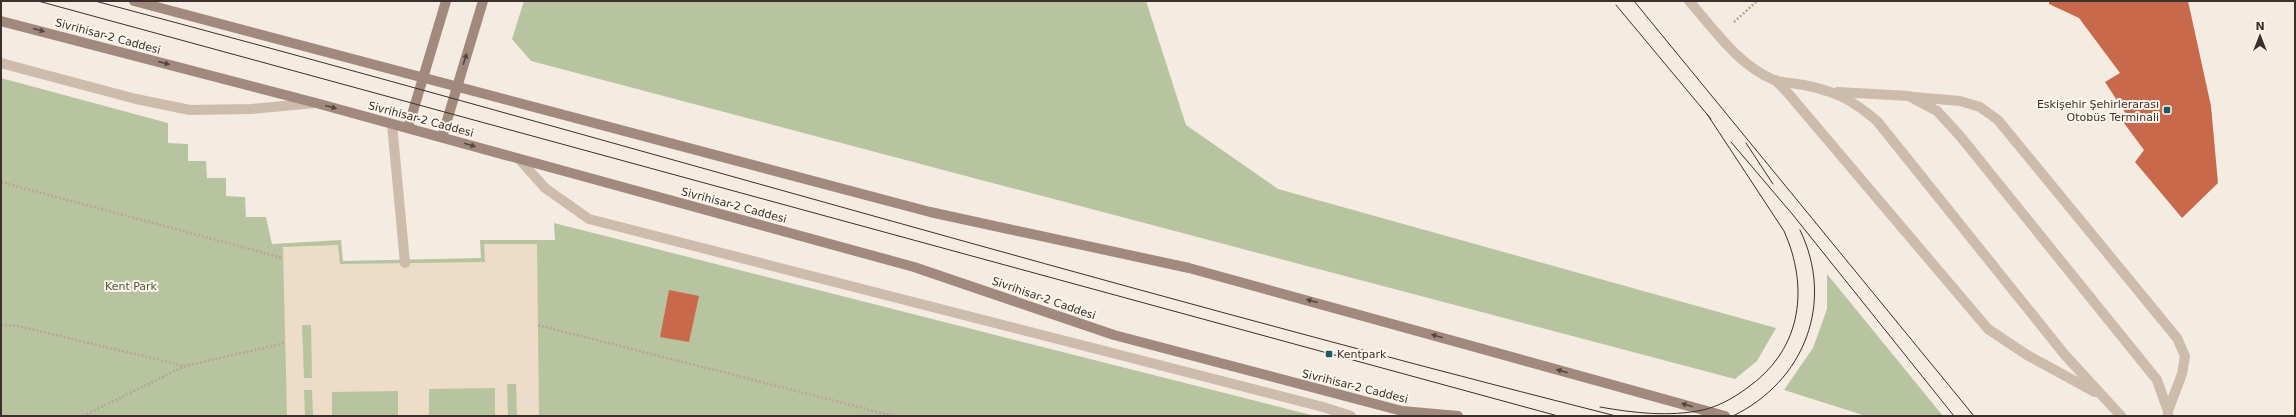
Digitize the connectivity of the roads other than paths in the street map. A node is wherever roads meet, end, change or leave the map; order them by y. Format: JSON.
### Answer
{"nodes":[{"id":1,"x":134,"y":1,"type":"edge"},
{"id":2,"x":446,"y":1,"type":"edge"},
{"id":3,"x":483,"y":1,"type":"edge"},
{"id":4,"x":1689,"y":1,"type":"edge"},
{"id":5,"x":1,"y":21,"type":"edge"},
{"id":6,"x":1,"y":63,"type":"edge"},
{"id":7,"x":423,"y":78,"type":"junction"},
{"id":8,"x":1775,"y":80,"type":"junction"},
{"id":9,"x":457,"y":86,"type":"junction"},
{"id":10,"x":1835,"y":92,"type":"junction"},
{"id":11,"x":1909,"y":96,"type":"junction"},
{"id":12,"x":316,"y":103,"type":"junction"},
{"id":13,"x":392,"y":124,"type":"junction"},
{"id":14,"x":408,"y":128,"type":"junction"},
{"id":15,"x":442,"y":137,"type":"junction"},
{"id":16,"x":519,"y":159,"type":"junction"},
{"id":17,"x":405,"y":263,"type":"dead end"},
{"id":18,"x":2102,"y":396,"type":"junction"},
{"id":19,"x":1402,"y":411,"type":"junction"},
{"id":20,"x":2168,"y":413,"type":"edge"},
{"id":21,"x":1351,"y":416,"type":"edge"},
{"id":22,"x":1419,"y":416,"type":"edge"},
{"id":23,"x":1458,"y":416,"type":"edge"},
{"id":24,"x":1725,"y":416,"type":"edge"},
{"id":25,"x":2121,"y":416,"type":"edge"}],
"edges":[{"from":1,"to":7,"type":"main road"},
{"from":2,"to":7,"type":"main road"},
{"from":9,"to":3,"type":"main road","one_way":true},
{"from":4,"to":8,"type":"street"},
{"from":5,"to":12,"type":"main road","name":"Sivrihisar-2 Caddesi","one_way":true},
{"from":6,"to":12,"type":"street"},
{"from":7,"to":9,"type":"main road"},
{"from":7,"to":14,"type":"main road"},
{"from":8,"to":10,"type":"street"},
{"from":8,"to":18,"type":"street"},
{"from":9,"to":15,"type":"main road"},
{"from":24,"to":9,"type":"main road","one_way":true},
{"from":10,"to":11,"type":"street"},
{"from":10,"to":18,"type":"street"},
{"from":11,"to":20,"type":"street"},
{"from":11,"to":20,"type":"street"},
{"from":12,"to":13,"type":"main road","name":"Sivrihisar-2 Caddesi","one_way":true},
{"from":13,"to":14,"type":"main road","name":"Sivrihisar-2 Caddesi"},
{"from":13,"to":17,"type":"street"},
{"from":14,"to":15,"type":"main road","name":"Sivrihisar-2 Caddesi"},
{"from":15,"to":16,"type":"main road","name":"Sivrihisar-2 Caddesi","one_way":true},
{"from":16,"to":19,"type":"main road","name":"Sivrihisar-2 Caddesi"},
{"from":16,"to":21,"type":"street"},
{"from":18,"to":25,"type":"street"},
{"from":19,"to":22,"type":"street"},
{"from":19,"to":23,"type":"main road","name":"Sivrihisar-2 Caddesi"}]}
